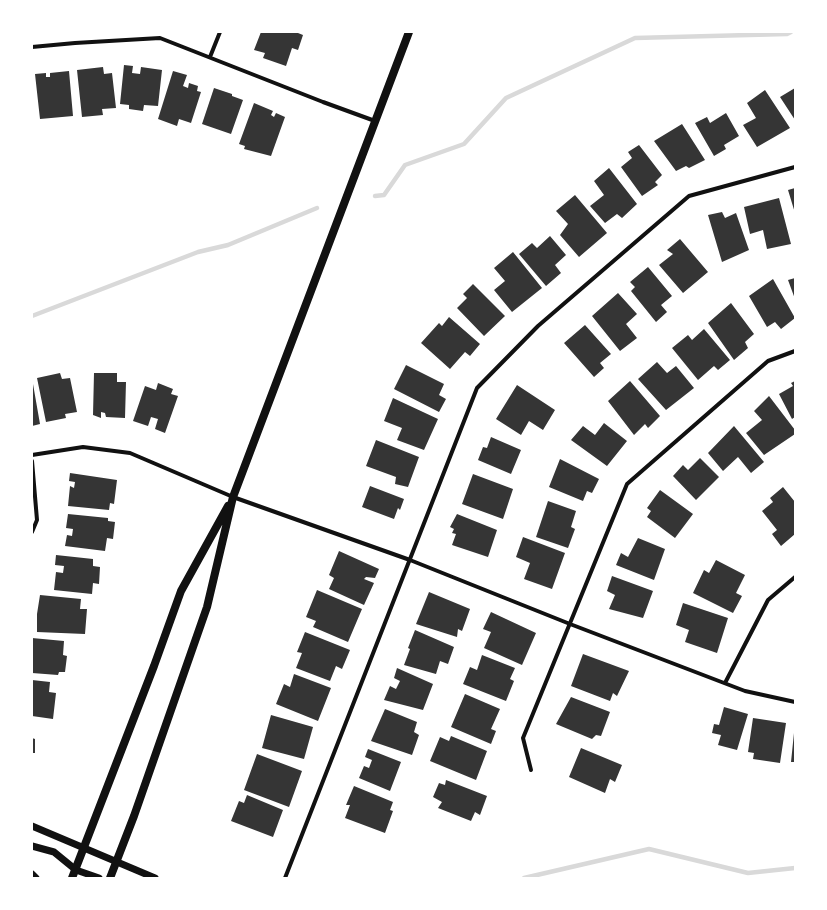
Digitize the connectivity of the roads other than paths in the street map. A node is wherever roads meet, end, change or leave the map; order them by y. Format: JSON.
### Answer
{"nodes":[{"id":1,"x":220,"y":32,"type":"edge"},
{"id":2,"x":409,"y":32,"type":"edge"},
{"id":3,"x":32,"y":47,"type":"edge"},
{"id":4,"x":210,"y":58,"type":"junction"},
{"id":5,"x":375,"y":121,"type":"junction"},
{"id":6,"x":795,"y":167,"type":"edge"},
{"id":7,"x":795,"y":351,"type":"edge"},
{"id":8,"x":32,"y":455,"type":"edge"},
{"id":9,"x":32,"y":461,"type":"edge"},
{"id":10,"x":233,"y":497,"type":"junction"},
{"id":11,"x":32,"y":532,"type":"edge"},
{"id":12,"x":410,"y":560,"type":"junction"},
{"id":13,"x":795,"y":577,"type":"edge"},
{"id":14,"x":570,"y":624,"type":"junction"},
{"id":15,"x":725,"y":683,"type":"junction"},
{"id":16,"x":795,"y":702,"type":"edge"},
{"id":17,"x":531,"y":770,"type":"dead end"},
{"id":18,"x":32,"y":826,"type":"edge"},
{"id":19,"x":32,"y":846,"type":"edge"},
{"id":20,"x":84,"y":848,"type":"junction"},
{"id":21,"x":116,"y":862,"type":"junction"},
{"id":22,"x":76,"y":870,"type":"junction"},
{"id":23,"x":32,"y":874,"type":"edge"},
{"id":24,"x":36,"y":878,"type":"edge"},
{"id":25,"x":72,"y":878,"type":"edge"},
{"id":26,"x":99,"y":878,"type":"edge"},
{"id":27,"x":110,"y":878,"type":"edge"},
{"id":28,"x":155,"y":878,"type":"edge"},
{"id":29,"x":285,"y":878,"type":"edge"}],
"edges":[{"from":1,"to":4,"type":"street"},
{"from":2,"to":5,"type":"main road"},
{"from":3,"to":4,"type":"street"},
{"from":4,"to":5,"type":"street"},
{"from":5,"to":10,"type":"main road"},
{"from":6,"to":12,"type":"street"},
{"from":7,"to":14,"type":"street"},
{"from":8,"to":10,"type":"street"},
{"from":9,"to":11,"type":"street"},
{"from":10,"to":12,"type":"street"},
{"from":10,"to":20,"type":"main road"},
{"from":10,"to":21,"type":"main road"},
{"from":12,"to":14,"type":"street"},
{"from":12,"to":29,"type":"street"},
{"from":13,"to":15,"type":"street"},
{"from":14,"to":15,"type":"street"},
{"from":14,"to":17,"type":"street"},
{"from":15,"to":16,"type":"street"},
{"from":18,"to":20,"type":"street"},
{"from":19,"to":22,"type":"street"},
{"from":20,"to":21,"type":"street"},
{"from":20,"to":22,"type":"main road"},
{"from":21,"to":27,"type":"main road"},
{"from":21,"to":28,"type":"street"},
{"from":22,"to":25,"type":"main road"},
{"from":22,"to":26,"type":"street"},
{"from":23,"to":24,"type":"street"}]}
